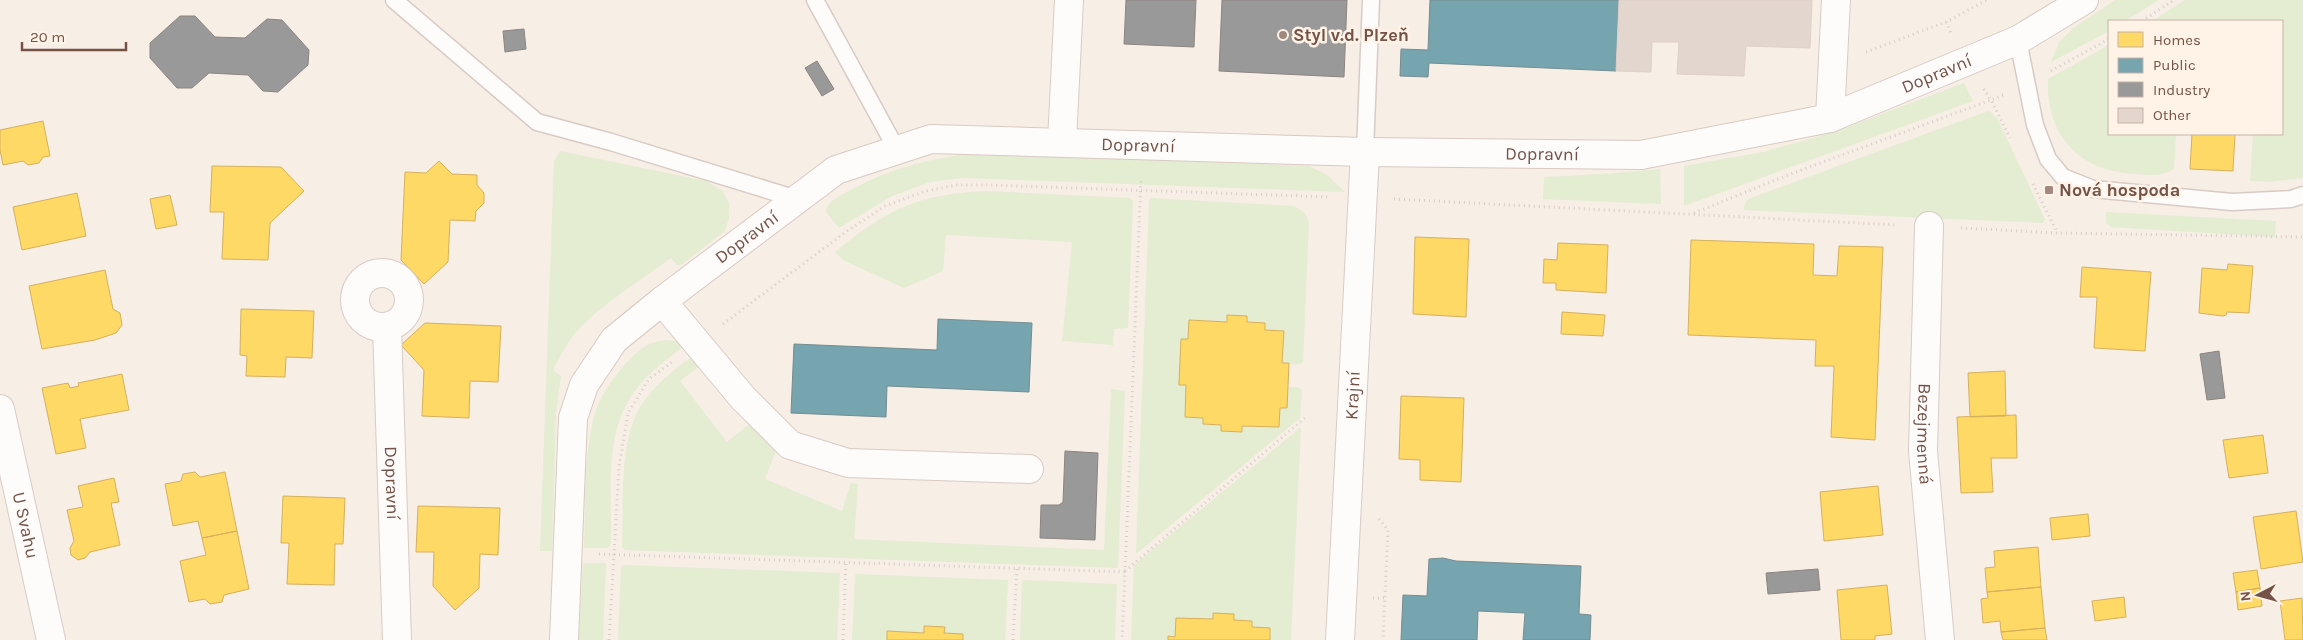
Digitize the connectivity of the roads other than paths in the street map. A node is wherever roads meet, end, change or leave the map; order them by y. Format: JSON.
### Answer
{"nodes":[{"id":1,"x":394,"y":0,"type":"edge"},
{"id":2,"x":815,"y":0,"type":"edge"},
{"id":3,"x":1069,"y":0,"type":"edge"},
{"id":4,"x":1371,"y":0,"type":"edge"},
{"id":5,"x":1836,"y":0,"type":"edge"},
{"id":6,"x":2084,"y":0,"type":"edge"},
{"id":7,"x":2018,"y":40,"type":"junction"},
{"id":8,"x":1830,"y":118,"type":"junction"},
{"id":9,"x":1062,"y":142,"type":"junction"},
{"id":10,"x":896,"y":150,"type":"junction"},
{"id":11,"x":1366,"y":152,"type":"junction"},
{"id":12,"x":2303,"y":195,"type":"edge"},
{"id":13,"x":797,"y":199,"type":"junction"},
{"id":14,"x":1929,"y":226,"type":"road end"},
{"id":15,"x":662,"y":302,"type":"junction"},
{"id":16,"x":387,"y":327,"type":"dead end"},
{"id":17,"x":0,"y":409,"type":"edge"},
{"id":18,"x":1029,"y":468,"type":"dead end"},
{"id":19,"x":50,"y":640,"type":"edge"},
{"id":20,"x":397,"y":640,"type":"edge"},
{"id":21,"x":564,"y":640,"type":"edge"},
{"id":22,"x":1340,"y":640,"type":"edge"},
{"id":23,"x":1940,"y":640,"type":"edge"}],
"edges":[{"from":1,"to":13,"type":"lane"},
{"from":2,"to":10,"type":"lane"},
{"from":3,"to":9,"type":"street"},
{"from":4,"to":11,"type":"lane"},
{"from":5,"to":8,"type":"street"},
{"from":6,"to":7,"type":"street","name":"Dopravní"},
{"from":7,"to":8,"type":"street","name":"Dopravní"},
{"from":7,"to":12,"type":"lane"},
{"from":8,"to":11,"type":"street","name":"Dopravní"},
{"from":9,"to":10,"type":"street","name":"Dopravní"},
{"from":9,"to":11,"type":"street","name":"Dopravní"},
{"from":10,"to":13,"type":"street","name":"Dopravní"},
{"from":11,"to":22,"type":"street","name":"Krajní"},
{"from":13,"to":15,"type":"street","name":"Dopravní"},
{"from":14,"to":23,"type":"street","name":"Bezejmenná"},
{"from":15,"to":18,"type":"street"},
{"from":15,"to":21,"type":"street","name":"Dopravní"},
{"from":16,"to":20,"type":"street","name":"Dopravní"},
{"from":17,"to":19,"type":"street","name":"U Svahu"}]}
